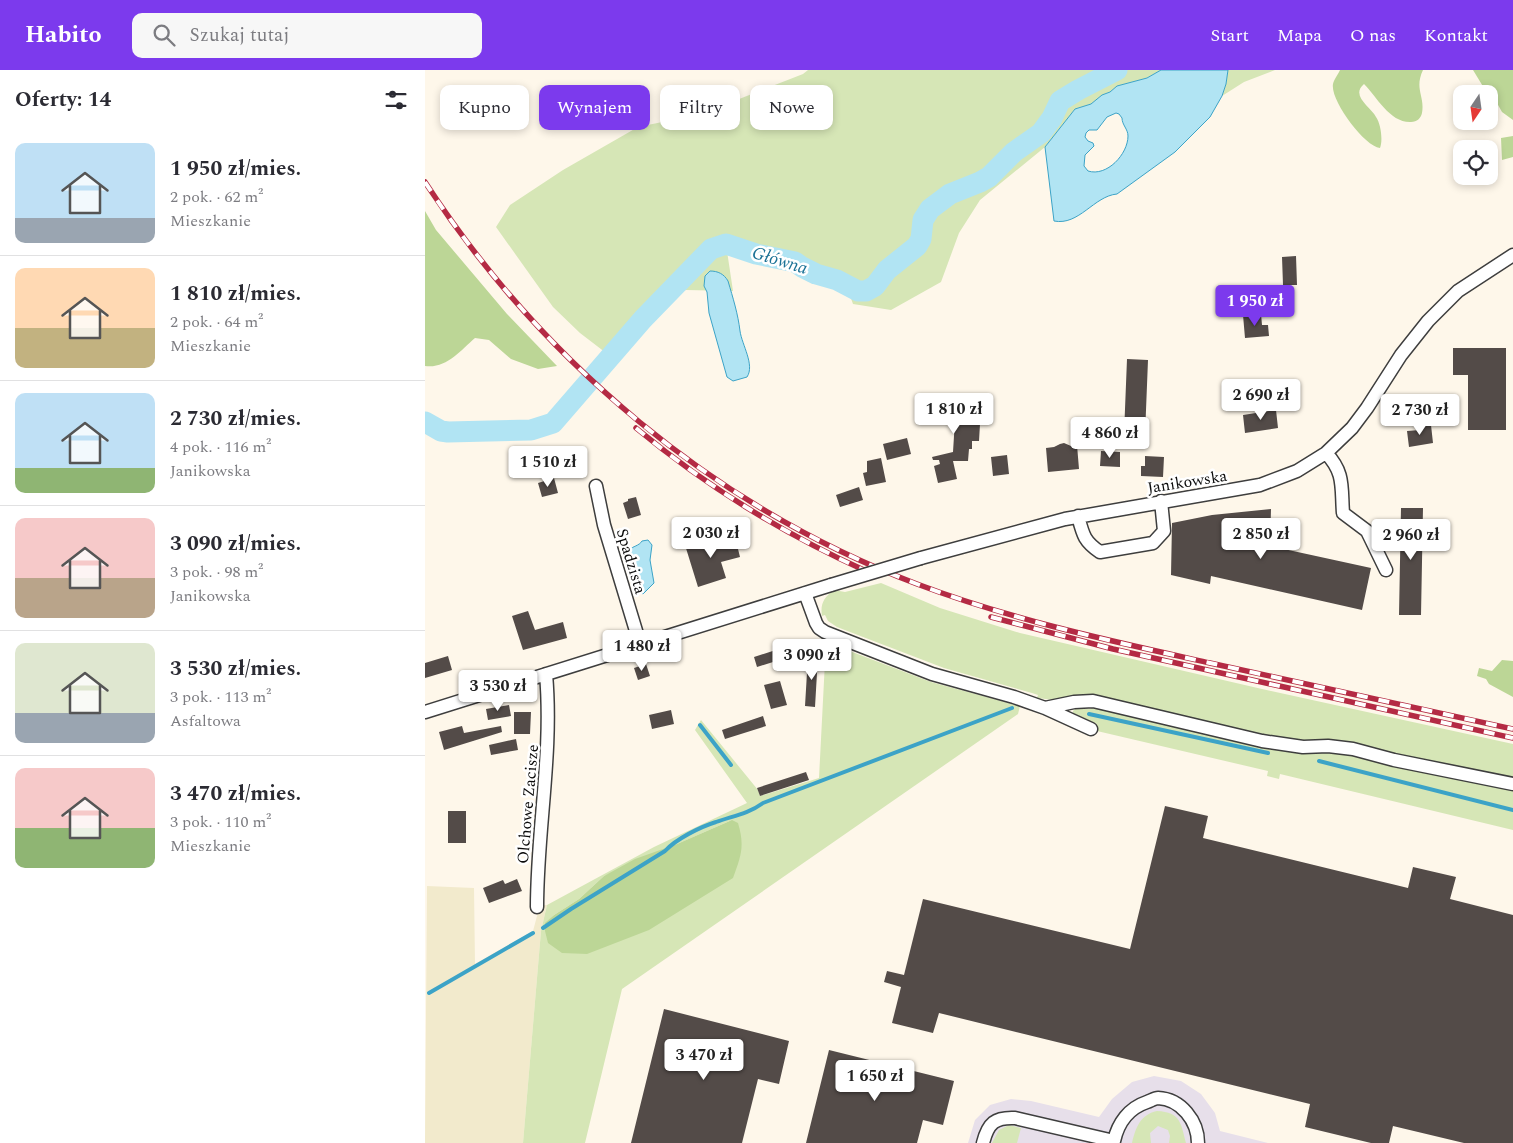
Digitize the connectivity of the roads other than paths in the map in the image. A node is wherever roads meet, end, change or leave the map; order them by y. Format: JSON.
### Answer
{"nodes":[{"id":1,"x":1513,"y":255,"type":"edge"},
{"id":2,"x":1326,"y":453,"type":"junction"},
{"id":3,"x":596,"y":486,"type":"dead end"},
{"id":4,"x":1161,"y":501,"type":"junction"},
{"id":5,"x":1078,"y":516,"type":"junction"},
{"id":6,"x":1386,"y":570,"type":"dead end"},
{"id":7,"x":805,"y":593,"type":"junction"},
{"id":8,"x":640,"y":644,"type":"junction"},
{"id":9,"x":546,"y":674,"type":"junction"},
{"id":10,"x":1045,"y":708,"type":"junction"},
{"id":11,"x":425,"y":712,"type":"edge"},
{"id":12,"x":1091,"y":729,"type":"dead end"},
{"id":13,"x":1513,"y":784,"type":"edge"},
{"id":14,"x":537,"y":908,"type":"dead end"},
{"id":15,"x":983,"y":1143,"type":"edge"},
{"id":16,"x":1198,"y":1143,"type":"edge"}],
"edges":[{"from":1,"to":2,"type":"street","name":"Janikowska"},
{"from":2,"to":4,"type":"street","name":"Janikowska"},
{"from":2,"to":6,"type":"street"},
{"from":3,"to":8,"type":"street","name":"Spadzista"},
{"from":4,"to":5,"type":"street","name":"Janikowska"},
{"from":4,"to":5,"type":"street"},
{"from":5,"to":7,"type":"street","name":"Janikowska","bridge":true},
{"from":7,"to":8,"type":"street","name":"Janikowska"},
{"from":7,"to":10,"type":"street"},
{"from":8,"to":9,"type":"street","name":"Janikowska"},
{"from":9,"to":11,"type":"street","name":"Janikowska"},
{"from":9,"to":14,"type":"street","name":"Olchowe Zacisze"},
{"from":10,"to":12,"type":"street"},
{"from":10,"to":13,"type":"street"},
{"from":15,"to":16,"type":"street"}]}
